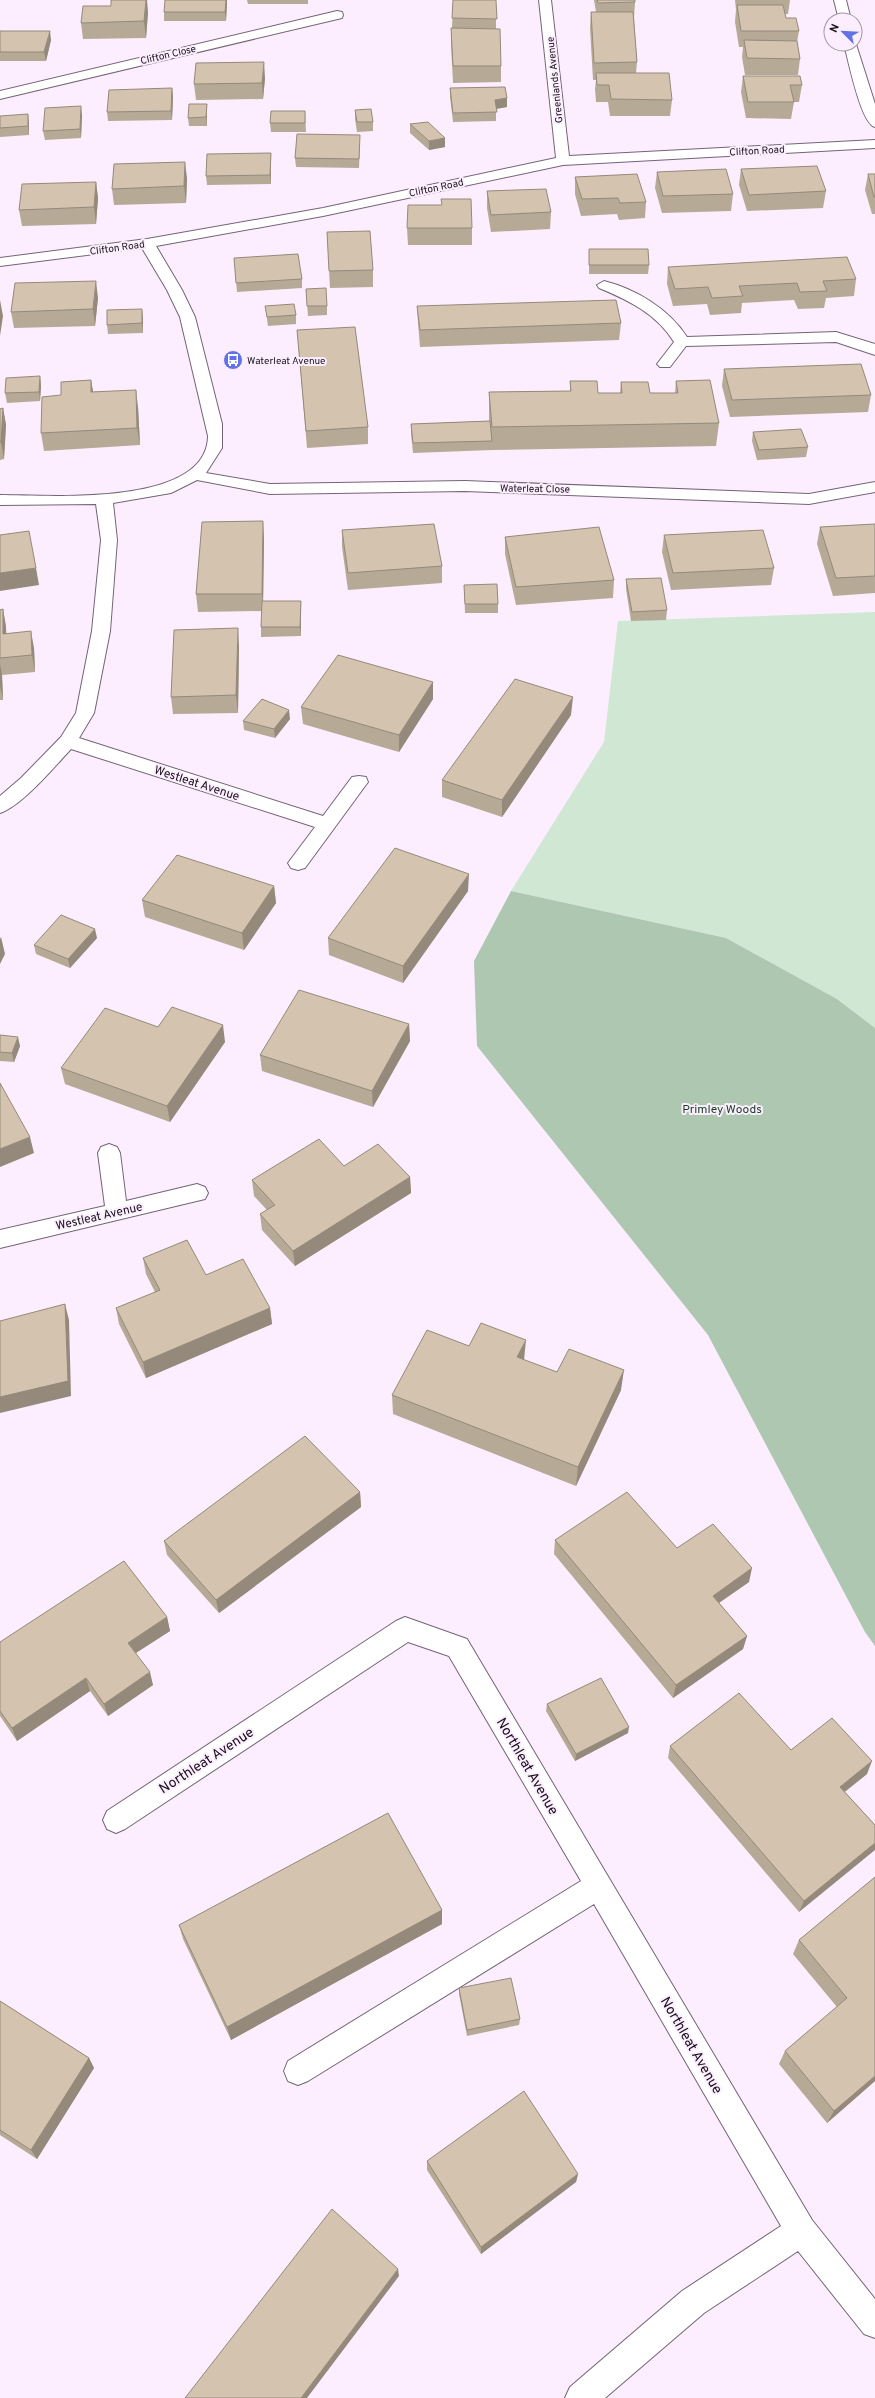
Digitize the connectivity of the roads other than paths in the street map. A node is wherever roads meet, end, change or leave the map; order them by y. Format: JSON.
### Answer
{"nodes":[{"id":1,"x":545,"y":0,"type":"edge"},
{"id":2,"x":840,"y":0,"type":"edge"},
{"id":3,"x":843,"y":12,"type":"edge"},
{"id":4,"x":337,"y":15,"type":"dead end"},
{"id":5,"x":853,"y":52,"type":"edge"},
{"id":6,"x":0,"y":95,"type":"edge"},
{"id":7,"x":875,"y":123,"type":"edge"},
{"id":8,"x":875,"y":144,"type":"edge"},
{"id":9,"x":563,"y":161,"type":"junction"},
{"id":10,"x":147,"y":243,"type":"junction"},
{"id":11,"x":0,"y":262,"type":"edge"},
{"id":12,"x":604,"y":285,"type":"dead end"},
{"id":13,"x":682,"y":342,"type":"junction"},
{"id":14,"x":875,"y":350,"type":"edge"},
{"id":15,"x":665,"y":364,"type":"dead end"},
{"id":16,"x":195,"y":475,"type":"junction"},
{"id":17,"x":875,"y":487,"type":"edge"},
{"id":18,"x":104,"y":498,"type":"junction"},
{"id":19,"x":0,"y":500,"type":"edge"},
{"id":20,"x":68,"y":741,"type":"junction"},
{"id":21,"x":359,"y":782,"type":"dead end"},
{"id":22,"x":0,"y":806,"type":"edge"},
{"id":23,"x":327,"y":824,"type":"junction"},
{"id":24,"x":298,"y":863,"type":"dead end"},
{"id":25,"x":109,"y":1153,"type":"dead end"},
{"id":26,"x":197,"y":1194,"type":"dead end"},
{"id":27,"x":117,"y":1212,"type":"junction"},
{"id":28,"x":0,"y":1239,"type":"edge"},
{"id":29,"x":116,"y":1820,"type":"dead end"},
{"id":30,"x":598,"y":1886,"type":"junction"},
{"id":31,"x":298,"y":2071,"type":"dead end"},
{"id":32,"x":801,"y":2231,"type":"junction"},
{"id":33,"x":875,"y":2323,"type":"edge"},
{"id":34,"x":581,"y":2398,"type":"edge"}],
"edges":[{"from":1,"to":9,"type":"street","name":"Greenlands Avenue"},
{"from":2,"to":3,"type":"street"},
{"from":4,"to":6,"type":"street","name":"Clifton Close"},
{"from":5,"to":7,"type":"street"},
{"from":8,"to":9,"type":"street","name":"Clifton Road"},
{"from":9,"to":10,"type":"street","name":"Clifton Road"},
{"from":10,"to":11,"type":"street","name":"Clifton Road"},
{"from":10,"to":16,"type":"street"},
{"from":12,"to":13,"type":"street"},
{"from":13,"to":14,"type":"street"},
{"from":13,"to":15,"type":"street"},
{"from":16,"to":17,"type":"street","name":"Waterleat Close"},
{"from":16,"to":18,"type":"street"},
{"from":18,"to":19,"type":"street"},
{"from":18,"to":20,"type":"street"},
{"from":20,"to":22,"type":"street"},
{"from":20,"to":23,"type":"street","name":"Westleat Avenue"},
{"from":21,"to":23,"type":"street"},
{"from":23,"to":24,"type":"street"},
{"from":25,"to":27,"type":"street"},
{"from":26,"to":27,"type":"street","name":"Westleat Avenue"},
{"from":27,"to":28,"type":"street","name":"Westleat Avenue"},
{"from":29,"to":30,"type":"street","name":"Northleat Avenue"},
{"from":30,"to":31,"type":"street"},
{"from":30,"to":32,"type":"street","name":"Northleat Avenue"},
{"from":32,"to":33,"type":"street","name":"Northleat Avenue"},
{"from":32,"to":34,"type":"street"}]}
